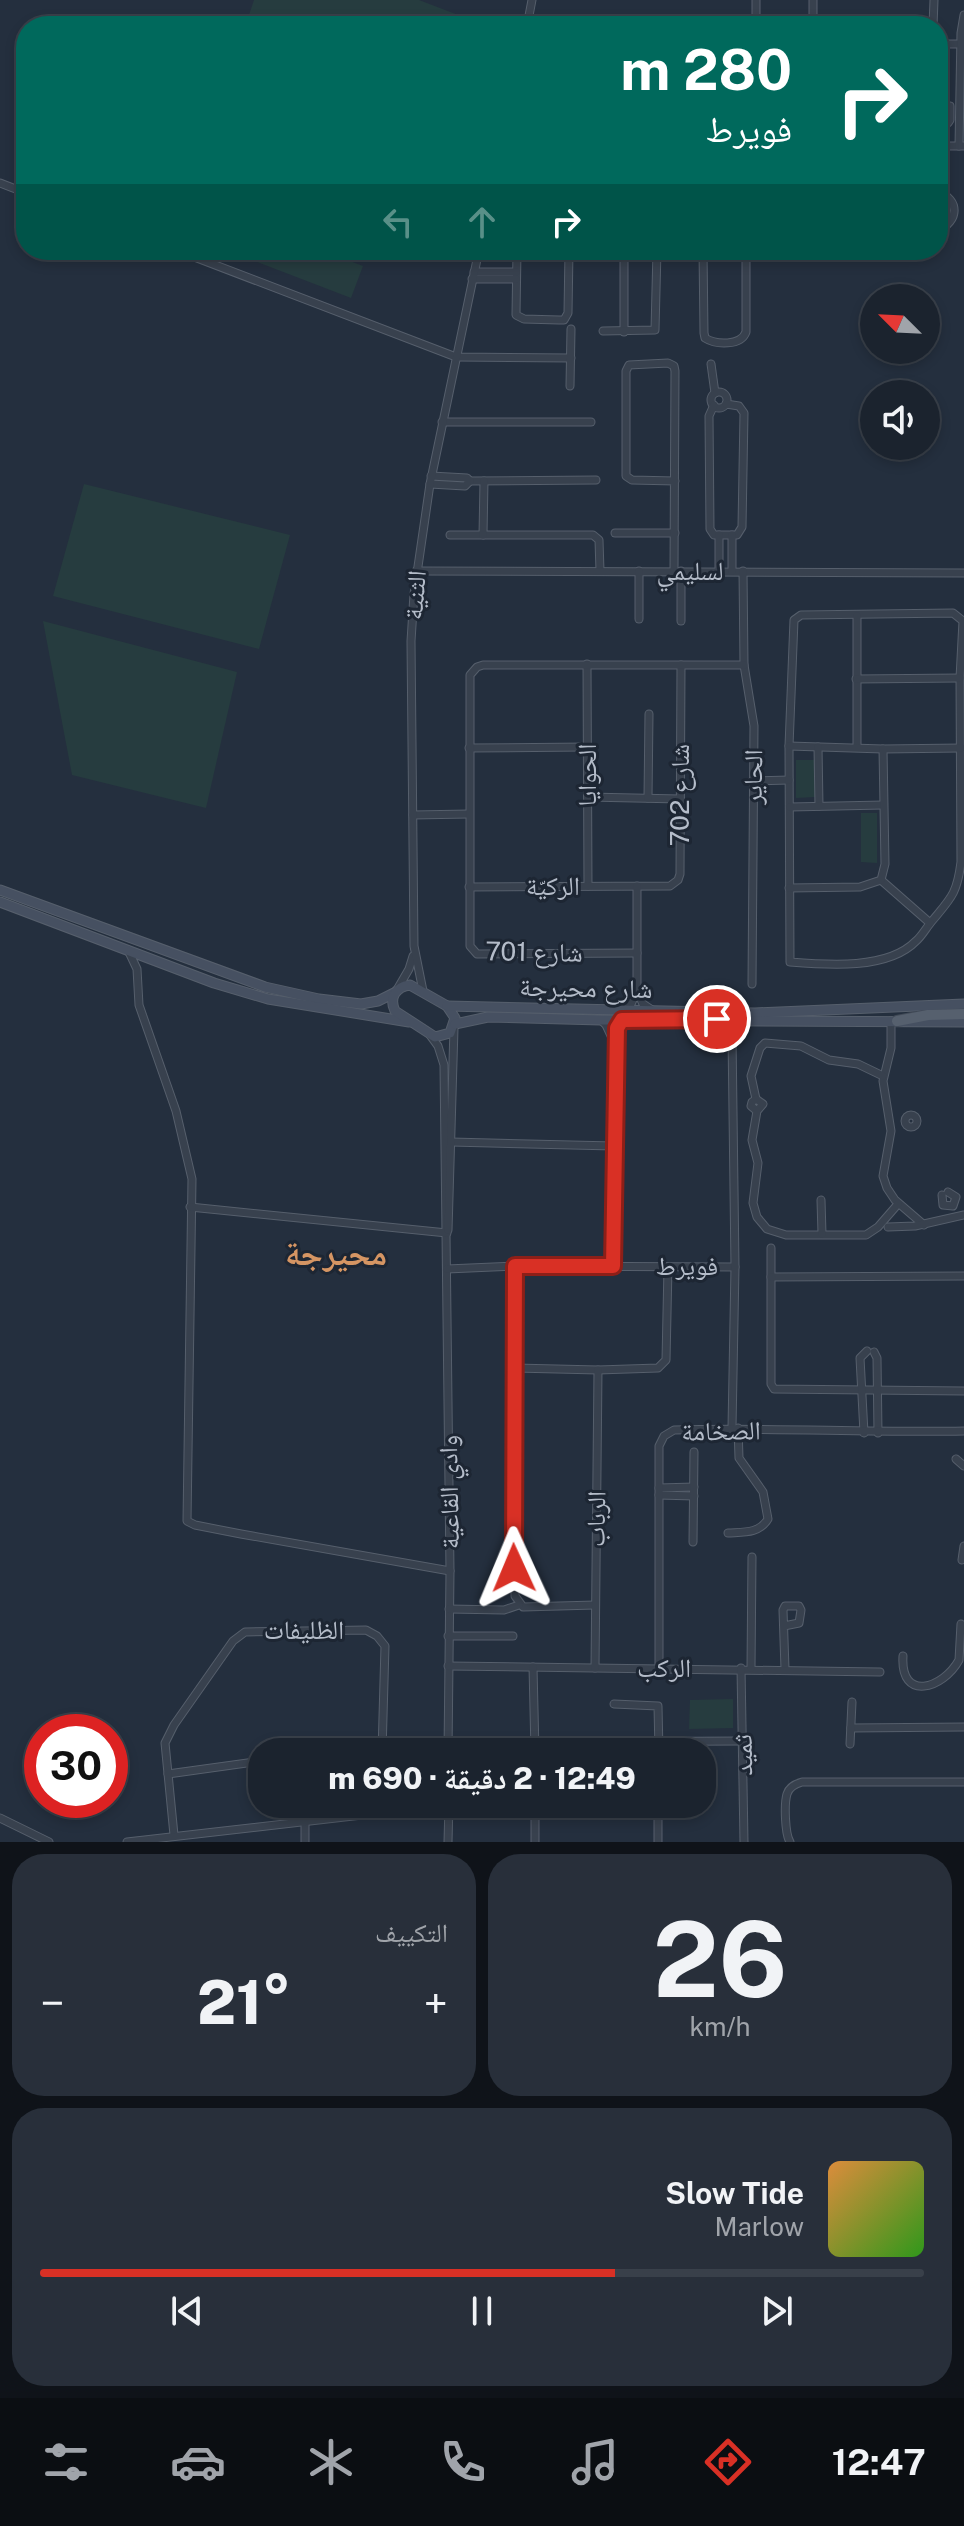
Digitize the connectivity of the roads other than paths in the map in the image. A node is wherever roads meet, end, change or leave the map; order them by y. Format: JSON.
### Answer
{"nodes":[{"id":1,"x":964,"y":16,"type":"edge"},
{"id":2,"x":962,"y":44,"type":"edge"},
{"id":3,"x":962,"y":146,"type":"edge"},
{"id":4,"x":202,"y":260,"type":"edge"},
{"id":5,"x":477,"y":260,"type":"edge"},
{"id":6,"x":517,"y":260,"type":"edge"},
{"id":7,"x":569,"y":260,"type":"edge"},
{"id":8,"x":624,"y":260,"type":"edge"},
{"id":9,"x":657,"y":260,"type":"edge"},
{"id":10,"x":703,"y":260,"type":"edge"},
{"id":11,"x":746,"y":260,"type":"edge"},
{"id":12,"x":516,"y":275,"type":"junction"},
{"id":13,"x":473,"y":276,"type":"junction"},
{"id":14,"x":571,"y":329,"type":"dead end"},
{"id":15,"x":603,"y":331,"type":"dead end"},
{"id":16,"x":624,"y":332,"type":"junction"},
{"id":17,"x":456,"y":357,"type":"junction"},
{"id":18,"x":571,"y":358,"type":"junction"},
{"id":19,"x":711,"y":364,"type":"dead end"},
{"id":20,"x":570,"y":386,"type":"dead end"},
{"id":21,"x":715,"y":393,"type":"junction"},
{"id":22,"x":726,"y":404,"type":"junction"},
{"id":23,"x":714,"y":405,"type":"junction"},
{"id":24,"x":442,"y":422,"type":"junction"},
{"id":25,"x":591,"y":422,"type":"dead end"},
{"id":26,"x":431,"y":480,"type":"junction"},
{"id":27,"x":596,"y":480,"type":"dead end"},
{"id":28,"x":484,"y":481,"type":"junction"},
{"id":29,"x":675,"y":481,"type":"junction"},
{"id":30,"x":615,"y":533,"type":"dead end"},
{"id":31,"x":675,"y":533,"type":"junction"},
{"id":32,"x":450,"y":535,"type":"dead end"},
{"id":33,"x":483,"y":535,"type":"junction"},
{"id":34,"x":719,"y":535,"type":"junction"},
{"id":35,"x":732,"y":535,"type":"junction"},
{"id":36,"x":416,"y":571,"type":"junction"},
{"id":37,"x":600,"y":571,"type":"junction"},
{"id":38,"x":639,"y":571,"type":"junction"},
{"id":39,"x":678,"y":571,"type":"junction"},
{"id":40,"x":719,"y":571,"type":"junction"},
{"id":41,"x":732,"y":571,"type":"junction"},
{"id":42,"x":743,"y":571,"type":"junction"},
{"id":43,"x":964,"y":573,"type":"edge"},
{"id":44,"x":857,"y":616,"type":"junction"},
{"id":45,"x":639,"y":619,"type":"dead end"},
{"id":46,"x":681,"y":621,"type":"dead end"},
{"id":47,"x":587,"y":664,"type":"junction"},
{"id":48,"x":681,"y":665,"type":"junction"},
{"id":49,"x":744,"y":665,"type":"junction"},
{"id":50,"x":960,"y":678,"type":"junction"},
{"id":51,"x":856,"y":679,"type":"junction"},
{"id":52,"x":649,"y":714,"type":"dead end"},
{"id":53,"x":789,"y":746,"type":"junction"},
{"id":54,"x":587,"y":747,"type":"junction"},
{"id":55,"x":818,"y":747,"type":"junction"},
{"id":56,"x":857,"y":747,"type":"junction"},
{"id":57,"x":469,"y":748,"type":"junction"},
{"id":58,"x":962,"y":748,"type":"edge"},
{"id":59,"x":883,"y":749,"type":"junction"},
{"id":60,"x":789,"y":780,"type":"junction"},
{"id":61,"x":752,"y":781,"type":"junction"},
{"id":62,"x":588,"y":797,"type":"junction"},
{"id":63,"x":648,"y":798,"type":"junction"},
{"id":64,"x":680,"y":799,"type":"junction"},
{"id":65,"x":883,"y":805,"type":"junction"},
{"id":66,"x":819,"y":806,"type":"junction"},
{"id":67,"x":790,"y":807,"type":"junction"},
{"id":68,"x":469,"y":814,"type":"junction"},
{"id":69,"x":413,"y":815,"type":"junction"},
{"id":70,"x":881,"y":880,"type":"junction"},
{"id":71,"x":588,"y":886,"type":"junction"},
{"id":72,"x":637,"y":886,"type":"junction"},
{"id":73,"x":469,"y":887,"type":"junction"},
{"id":74,"x":789,"y":888,"type":"junction"},
{"id":75,"x":0,"y":890,"type":"edge"},
{"id":76,"x":0,"y":902,"type":"edge"},
{"id":77,"x":930,"y":923,"type":"junction"},
{"id":78,"x":414,"y":946,"type":"junction"},
{"id":79,"x":127,"y":948,"type":"junction"},
{"id":80,"x":151,"y":952,"type":"junction"},
{"id":81,"x":637,"y":953,"type":"junction"},
{"id":82,"x":138,"y":979,"type":"junction"},
{"id":83,"x":752,"y":984,"type":"dead end"},
{"id":84,"x":396,"y":991,"type":"junction"},
{"id":85,"x":423,"y":991,"type":"junction"},
{"id":86,"x":637,"y":991,"type":"junction"},
{"id":87,"x":964,"y":1004,"type":"edge"},
{"id":88,"x":447,"y":1006,"type":"junction"},
{"id":89,"x":654,"y":1011,"type":"junction"},
{"id":90,"x":964,"y":1014,"type":"edge"},
{"id":91,"x":623,"y":1015,"type":"junction"},
{"id":92,"x":717,"y":1019,"type":"junction"},
{"id":93,"x":740,"y":1019,"type":"junction"},
{"id":94,"x":601,"y":1020,"type":"junction"},
{"id":95,"x":894,"y":1021,"type":"junction"},
{"id":96,"x":409,"y":1022,"type":"junction"},
{"id":97,"x":964,"y":1022,"type":"edge"},
{"id":98,"x":454,"y":1026,"type":"junction"},
{"id":99,"x":430,"y":1035,"type":"junction"},
{"id":100,"x":732,"y":1035,"type":"junction"},
{"id":101,"x":615,"y":1044,"type":"junction"},
{"id":102,"x":883,"y":1076,"type":"junction"},
{"id":103,"x":891,"y":1117,"type":"junction"},
{"id":104,"x":905,"y":1120,"type":"dead end"},
{"id":105,"x":451,"y":1142,"type":"junction"},
{"id":106,"x":614,"y":1146,"type":"junction"},
{"id":107,"x":821,"y":1200,"type":"dead end"},
{"id":108,"x":753,"y":1203,"type":"junction"},
{"id":109,"x":734,"y":1204,"type":"junction"},
{"id":110,"x":898,"y":1204,"type":"junction"},
{"id":111,"x":955,"y":1205,"type":"junction"},
{"id":112,"x":190,"y":1207,"type":"junction"},
{"id":113,"x":963,"y":1218,"type":"edge"},
{"id":114,"x":924,"y":1225,"type":"junction"},
{"id":115,"x":888,"y":1227,"type":"dead end"},
{"id":116,"x":447,"y":1233,"type":"junction"},
{"id":117,"x":822,"y":1234,"type":"junction"},
{"id":118,"x":771,"y":1248,"type":"dead end"},
{"id":119,"x":515,"y":1266,"type":"junction"},
{"id":120,"x":613,"y":1266,"type":"junction"},
{"id":121,"x":668,"y":1267,"type":"junction"},
{"id":122,"x":735,"y":1267,"type":"junction"},
{"id":123,"x":447,"y":1269,"type":"junction"},
{"id":124,"x":964,"y":1276,"type":"edge"},
{"id":125,"x":771,"y":1277,"type":"junction"},
{"id":126,"x":515,"y":1368,"type":"junction"},
{"id":127,"x":598,"y":1370,"type":"junction"},
{"id":128,"x":863,"y":1391,"type":"junction"},
{"id":129,"x":877,"y":1391,"type":"junction"},
{"id":130,"x":964,"y":1391,"type":"edge"},
{"id":131,"x":735,"y":1428,"type":"junction"},
{"id":132,"x":964,"y":1431,"type":"edge"},
{"id":133,"x":864,"y":1433,"type":"junction"},
{"id":134,"x":878,"y":1433,"type":"junction"},
{"id":135,"x":694,"y":1452,"type":"dead end"},
{"id":136,"x":956,"y":1459,"type":"dead end"},
{"id":137,"x":964,"y":1466,"type":"edge"},
{"id":138,"x":659,"y":1491,"type":"junction"},
{"id":139,"x":694,"y":1492,"type":"junction"},
{"id":140,"x":728,"y":1533,"type":"dead end"},
{"id":141,"x":693,"y":1542,"type":"dead end"},
{"id":142,"x":964,"y":1546,"type":"edge"},
{"id":143,"x":752,"y":1557,"type":"dead end"},
{"id":144,"x":962,"y":1560,"type":"edge"},
{"id":145,"x":450,"y":1571,"type":"junction"},
{"id":146,"x":519,"y":1605,"type":"junction"},
{"id":147,"x":595,"y":1605,"type":"junction"},
{"id":148,"x":449,"y":1609,"type":"junction"},
{"id":149,"x":961,"y":1624,"type":"dead end"},
{"id":150,"x":784,"y":1626,"type":"dead end"},
{"id":151,"x":448,"y":1636,"type":"junction"},
{"id":152,"x":513,"y":1636,"type":"dead end"},
{"id":153,"x":962,"y":1637,"type":"edge"},
{"id":154,"x":903,"y":1656,"type":"dead end"},
{"id":155,"x":448,"y":1666,"type":"junction"},
{"id":156,"x":533,"y":1667,"type":"junction"},
{"id":157,"x":595,"y":1668,"type":"junction"},
{"id":158,"x":659,"y":1668,"type":"junction"},
{"id":159,"x":741,"y":1668,"type":"junction"},
{"id":160,"x":751,"y":1668,"type":"junction"},
{"id":161,"x":785,"y":1669,"type":"junction"},
{"id":162,"x":880,"y":1672,"type":"dead end"},
{"id":163,"x":852,"y":1702,"type":"dead end"},
{"id":164,"x":614,"y":1704,"type":"dead end"},
{"id":165,"x":964,"y":1727,"type":"edge"},
{"id":166,"x":851,"y":1728,"type":"junction"},
{"id":167,"x":382,"y":1738,"type":"edge"},
{"id":168,"x":448,"y":1738,"type":"edge"},
{"id":169,"x":535,"y":1738,"type":"edge"},
{"id":170,"x":660,"y":1738,"type":"edge"},
{"id":171,"x":716,"y":1741,"type":"edge"},
{"id":172,"x":743,"y":1741,"type":"junction"},
{"id":173,"x":850,"y":1744,"type":"dead end"},
{"id":174,"x":248,"y":1763,"type":"edge"},
{"id":175,"x":168,"y":1774,"type":"junction"},
{"id":176,"x":964,"y":1782,"type":"edge"},
{"id":177,"x":0,"y":1818,"type":"edge"},
{"id":178,"x":326,"y":1818,"type":"edge"},
{"id":179,"x":449,"y":1818,"type":"edge"},
{"id":180,"x":535,"y":1818,"type":"edge"},
{"id":181,"x":658,"y":1818,"type":"edge"},
{"id":182,"x":305,"y":1822,"type":"junction"},
{"id":183,"x":174,"y":1835,"type":"junction"},
{"id":184,"x":49,"y":1842,"type":"edge"},
{"id":185,"x":127,"y":1842,"type":"edge"},
{"id":186,"x":305,"y":1842,"type":"edge"},
{"id":187,"x":448,"y":1842,"type":"edge"},
{"id":188,"x":535,"y":1842,"type":"edge"},
{"id":189,"x":658,"y":1842,"type":"edge"},
{"id":190,"x":744,"y":1842,"type":"edge"},
{"id":191,"x":790,"y":1842,"type":"edge"}],
"edges":[{"from":1,"to":2,"type":"street"},
{"from":2,"to":3,"type":"street"},
{"from":4,"to":17,"type":"street"},
{"from":5,"to":13,"type":"street","name":"الثنية"},
{"from":6,"to":12,"type":"street"},
{"from":7,"to":12,"type":"street"},
{"from":8,"to":16,"type":"street"},
{"from":9,"to":16,"type":"street"},
{"from":10,"to":11,"type":"street"},
{"from":12,"to":13,"type":"street"},
{"from":13,"to":17,"type":"street","name":"الثنية"},
{"from":14,"to":18,"type":"street"},
{"from":15,"to":16,"type":"street"},
{"from":17,"to":18,"type":"street"},
{"from":17,"to":24,"type":"street","name":"الثنية"},
{"from":18,"to":20,"type":"street"},
{"from":19,"to":21,"type":"street"},
{"from":21,"to":22,"type":"street"},
{"from":21,"to":23,"type":"street"},
{"from":22,"to":23,"type":"street"},
{"from":22,"to":35,"type":"street"},
{"from":23,"to":34,"type":"street"},
{"from":24,"to":25,"type":"street"},
{"from":24,"to":26,"type":"street","name":"الثنية"},
{"from":26,"to":28,"type":"street"},
{"from":26,"to":36,"type":"street","name":"الثنية"},
{"from":27,"to":28,"type":"street"},
{"from":28,"to":33,"type":"street"},
{"from":29,"to":29,"type":"street"},
{"from":29,"to":31,"type":"street"},
{"from":30,"to":31,"type":"street"},
{"from":31,"to":39,"type":"street"},
{"from":32,"to":33,"type":"street"},
{"from":33,"to":37,"type":"street"},
{"from":34,"to":35,"type":"street"},
{"from":34,"to":40,"type":"street"},
{"from":35,"to":41,"type":"street"},
{"from":36,"to":37,"type":"street","name":"لسليمي"},
{"from":36,"to":69,"type":"street","name":"الثنية"},
{"from":37,"to":38,"type":"street","name":"لسليمي"},
{"from":38,"to":39,"type":"street","name":"لسليمي"},
{"from":38,"to":45,"type":"street"},
{"from":39,"to":40,"type":"street","name":"لسليمي"},
{"from":39,"to":46,"type":"street"},
{"from":40,"to":41,"type":"street","name":"لسليمي"},
{"from":41,"to":42,"type":"street","name":"لسليمي"},
{"from":42,"to":43,"type":"street","name":"لسليمي"},
{"from":42,"to":49,"type":"street","name":"الحاير"},
{"from":44,"to":50,"type":"street"},
{"from":44,"to":51,"type":"street"},
{"from":44,"to":53,"type":"street"},
{"from":47,"to":48,"type":"street"},
{"from":47,"to":54,"type":"street","name":"الحوايا"},
{"from":47,"to":57,"type":"street","name":"شارع 701"},
{"from":48,"to":49,"type":"street"},
{"from":48,"to":64,"type":"street","name":"شارع 702"},
{"from":49,"to":61,"type":"street","name":"الحاير"},
{"from":50,"to":51,"type":"street"},
{"from":50,"to":58,"type":"street"},
{"from":51,"to":56,"type":"street"},
{"from":52,"to":63,"type":"street"},
{"from":53,"to":55,"type":"street"},
{"from":53,"to":60,"type":"street"},
{"from":54,"to":57,"type":"street"},
{"from":54,"to":62,"type":"street","name":"الحوايا"},
{"from":55,"to":56,"type":"street"},
{"from":55,"to":66,"type":"street"},
{"from":56,"to":59,"type":"street"},
{"from":57,"to":68,"type":"street","name":"شارع 701"},
{"from":58,"to":59,"type":"street"},
{"from":58,"to":77,"type":"street"},
{"from":59,"to":65,"type":"street"},
{"from":60,"to":61,"type":"street"},
{"from":60,"to":67,"type":"street"},
{"from":61,"to":83,"type":"street","name":"الحاير"},
{"from":62,"to":63,"type":"street"},
{"from":62,"to":71,"type":"street","name":"الحوايا"},
{"from":63,"to":64,"type":"street"},
{"from":64,"to":72,"type":"street","name":"شارع 702"},
{"from":65,"to":66,"type":"street"},
{"from":65,"to":70,"type":"street"},
{"from":66,"to":67,"type":"street"},
{"from":67,"to":74,"type":"street"},
{"from":68,"to":69,"type":"street"},
{"from":68,"to":73,"type":"street","name":"شارع 701"},
{"from":69,"to":78,"type":"street","name":"الثنية"},
{"from":70,"to":74,"type":"street"},
{"from":70,"to":77,"type":"street"},
{"from":71,"to":72,"type":"street","name":"الركيّة"},
{"from":71,"to":73,"type":"street","name":"الركيّة"},
{"from":72,"to":81,"type":"street"},
{"from":73,"to":81,"type":"street","name":"شارع 701"},
{"from":74,"to":77,"type":"street"},
{"from":75,"to":80,"type":"street"},
{"from":76,"to":79,"type":"street"},
{"from":78,"to":84,"type":"street","name":"الثنية"},
{"from":78,"to":85,"type":"street","name":"الثنية"},
{"from":79,"to":80,"type":"street"},
{"from":79,"to":82,"type":"street"},
{"from":80,"to":82,"type":"street"},
{"from":80,"to":84,"type":"street"},
{"from":80,"to":96,"type":"street"},
{"from":81,"to":86,"type":"street"},
{"from":82,"to":112,"type":"street"},
{"from":84,"to":85,"type":"street"},
{"from":84,"to":96,"type":"street"},
{"from":85,"to":88,"type":"street"},
{"from":86,"to":89,"type":"street"},
{"from":86,"to":91,"type":"street"},
{"from":87,"to":89,"type":"street","name":"شارع محيرجة"},
{"from":88,"to":91,"type":"street","name":"شارع محيرجة"},
{"from":88,"to":98,"type":"street"},
{"from":89,"to":91,"type":"street","name":"شارع محيرجة"},
{"from":90,"to":95,"type":"main road"},
{"from":91,"to":92,"type":"street","name":"شارع محيرجة"},
{"from":91,"to":94,"type":"street","name":"شارع محيرجة"},
{"from":91,"to":101,"type":"street"},
{"from":92,"to":93,"type":"street","name":"شارع محيرجة"},
{"from":92,"to":100,"type":"street"},
{"from":93,"to":95,"type":"street","name":"شارع محيرجة"},
{"from":93,"to":100,"type":"street"},
{"from":94,"to":98,"type":"street","name":"شارع محيرجة"},
{"from":94,"to":101,"type":"street"},
{"from":95,"to":97,"type":"street","name":"شارع محيرجة"},
{"from":95,"to":102,"type":"street"},
{"from":96,"to":99,"type":"street"},
{"from":98,"to":99,"type":"street","name":"شارع محيرجة"},
{"from":98,"to":105,"type":"street","name":"وادي القاعية"},
{"from":99,"to":116,"type":"street","name":"وادي القاعية"},
{"from":100,"to":109,"type":"street"},
{"from":101,"to":106,"type":"street"},
{"from":102,"to":103,"type":"street"},
{"from":102,"to":108,"type":"street"},
{"from":103,"to":104,"type":"street"},
{"from":103,"to":110,"type":"street"},
{"from":105,"to":106,"type":"street"},
{"from":105,"to":116,"type":"street","name":"وادي القاعية"},
{"from":106,"to":120,"type":"street"},
{"from":107,"to":117,"type":"street"},
{"from":108,"to":109,"type":"street"},
{"from":108,"to":117,"type":"street"},
{"from":109,"to":122,"type":"street"},
{"from":110,"to":114,"type":"street"},
{"from":110,"to":117,"type":"street"},
{"from":111,"to":111,"type":"street"},
{"from":111,"to":113,"type":"street"},
{"from":112,"to":116,"type":"street"},
{"from":112,"to":145,"type":"street"},
{"from":113,"to":114,"type":"street"},
{"from":114,"to":115,"type":"street"},
{"from":116,"to":123,"type":"street","name":"وادي القاعية"},
{"from":118,"to":125,"type":"street"},
{"from":119,"to":120,"type":"street","name":"فويرط"},
{"from":119,"to":123,"type":"street","name":"فويرط"},
{"from":119,"to":126,"type":"street"},
{"from":120,"to":121,"type":"street","name":"فويرط"},
{"from":121,"to":122,"type":"street","name":"فويرط"},
{"from":121,"to":127,"type":"street"},
{"from":122,"to":131,"type":"street"},
{"from":123,"to":145,"type":"street","name":"وادي القاعية"},
{"from":124,"to":125,"type":"street"},
{"from":125,"to":128,"type":"street"},
{"from":126,"to":127,"type":"street"},
{"from":126,"to":146,"type":"street"},
{"from":127,"to":147,"type":"street","name":"الرباب"},
{"from":128,"to":129,"type":"street"},
{"from":128,"to":129,"type":"street"},
{"from":128,"to":133,"type":"street"},
{"from":129,"to":130,"type":"street"},
{"from":129,"to":134,"type":"street"},
{"from":131,"to":133,"type":"street","name":"الصخامة"},
{"from":131,"to":138,"type":"street","name":"الصخامة"},
{"from":131,"to":140,"type":"street"},
{"from":132,"to":134,"type":"street","name":"الصخامة"},
{"from":133,"to":134,"type":"street","name":"الصخامة"},
{"from":135,"to":139,"type":"street"},
{"from":136,"to":137,"type":"street"},
{"from":138,"to":139,"type":"street"},
{"from":138,"to":158,"type":"street","name":"الصخامة"},
{"from":139,"to":141,"type":"street"},
{"from":142,"to":144,"type":"street"},
{"from":143,"to":160,"type":"street"},
{"from":145,"to":148,"type":"street","name":"وادي القاعية"},
{"from":146,"to":147,"type":"street"},
{"from":146,"to":148,"type":"street"},
{"from":147,"to":157,"type":"street","name":"الرباب"},
{"from":148,"to":151,"type":"street","name":"وادي القاعية"},
{"from":149,"to":153,"type":"street"},
{"from":150,"to":161,"type":"street"},
{"from":151,"to":152,"type":"street"},
{"from":151,"to":155,"type":"street","name":"وادي القاعية"},
{"from":153,"to":154,"type":"street"},
{"from":155,"to":156,"type":"street","name":"الركب"},
{"from":155,"to":168,"type":"street","name":"وادي القاعية"},
{"from":156,"to":157,"type":"street","name":"الركب"},
{"from":156,"to":169,"type":"street"},
{"from":157,"to":158,"type":"street","name":"الركب"},
{"from":158,"to":159,"type":"street","name":"الركب"},
{"from":159,"to":160,"type":"street","name":"الركب"},
{"from":159,"to":172,"type":"street","name":"ثميد"},
{"from":160,"to":161,"type":"street","name":"الركب"},
{"from":161,"to":162,"type":"street","name":"الركب"},
{"from":163,"to":166,"type":"street"},
{"from":164,"to":170,"type":"street"},
{"from":165,"to":166,"type":"street"},
{"from":166,"to":173,"type":"street"},
{"from":167,"to":175,"type":"street","name":"الظليفات"},
{"from":171,"to":172,"type":"street"},
{"from":172,"to":190,"type":"street","name":"ثميد"},
{"from":174,"to":175,"type":"street"},
{"from":175,"to":183,"type":"street","name":"الظليفات"},
{"from":176,"to":191,"type":"street"},
{"from":177,"to":184,"type":"street"},
{"from":178,"to":182,"type":"street"},
{"from":179,"to":187,"type":"street"},
{"from":180,"to":188,"type":"street"},
{"from":181,"to":189,"type":"street"},
{"from":182,"to":183,"type":"street"},
{"from":182,"to":186,"type":"street"},
{"from":183,"to":185,"type":"street"}]}
